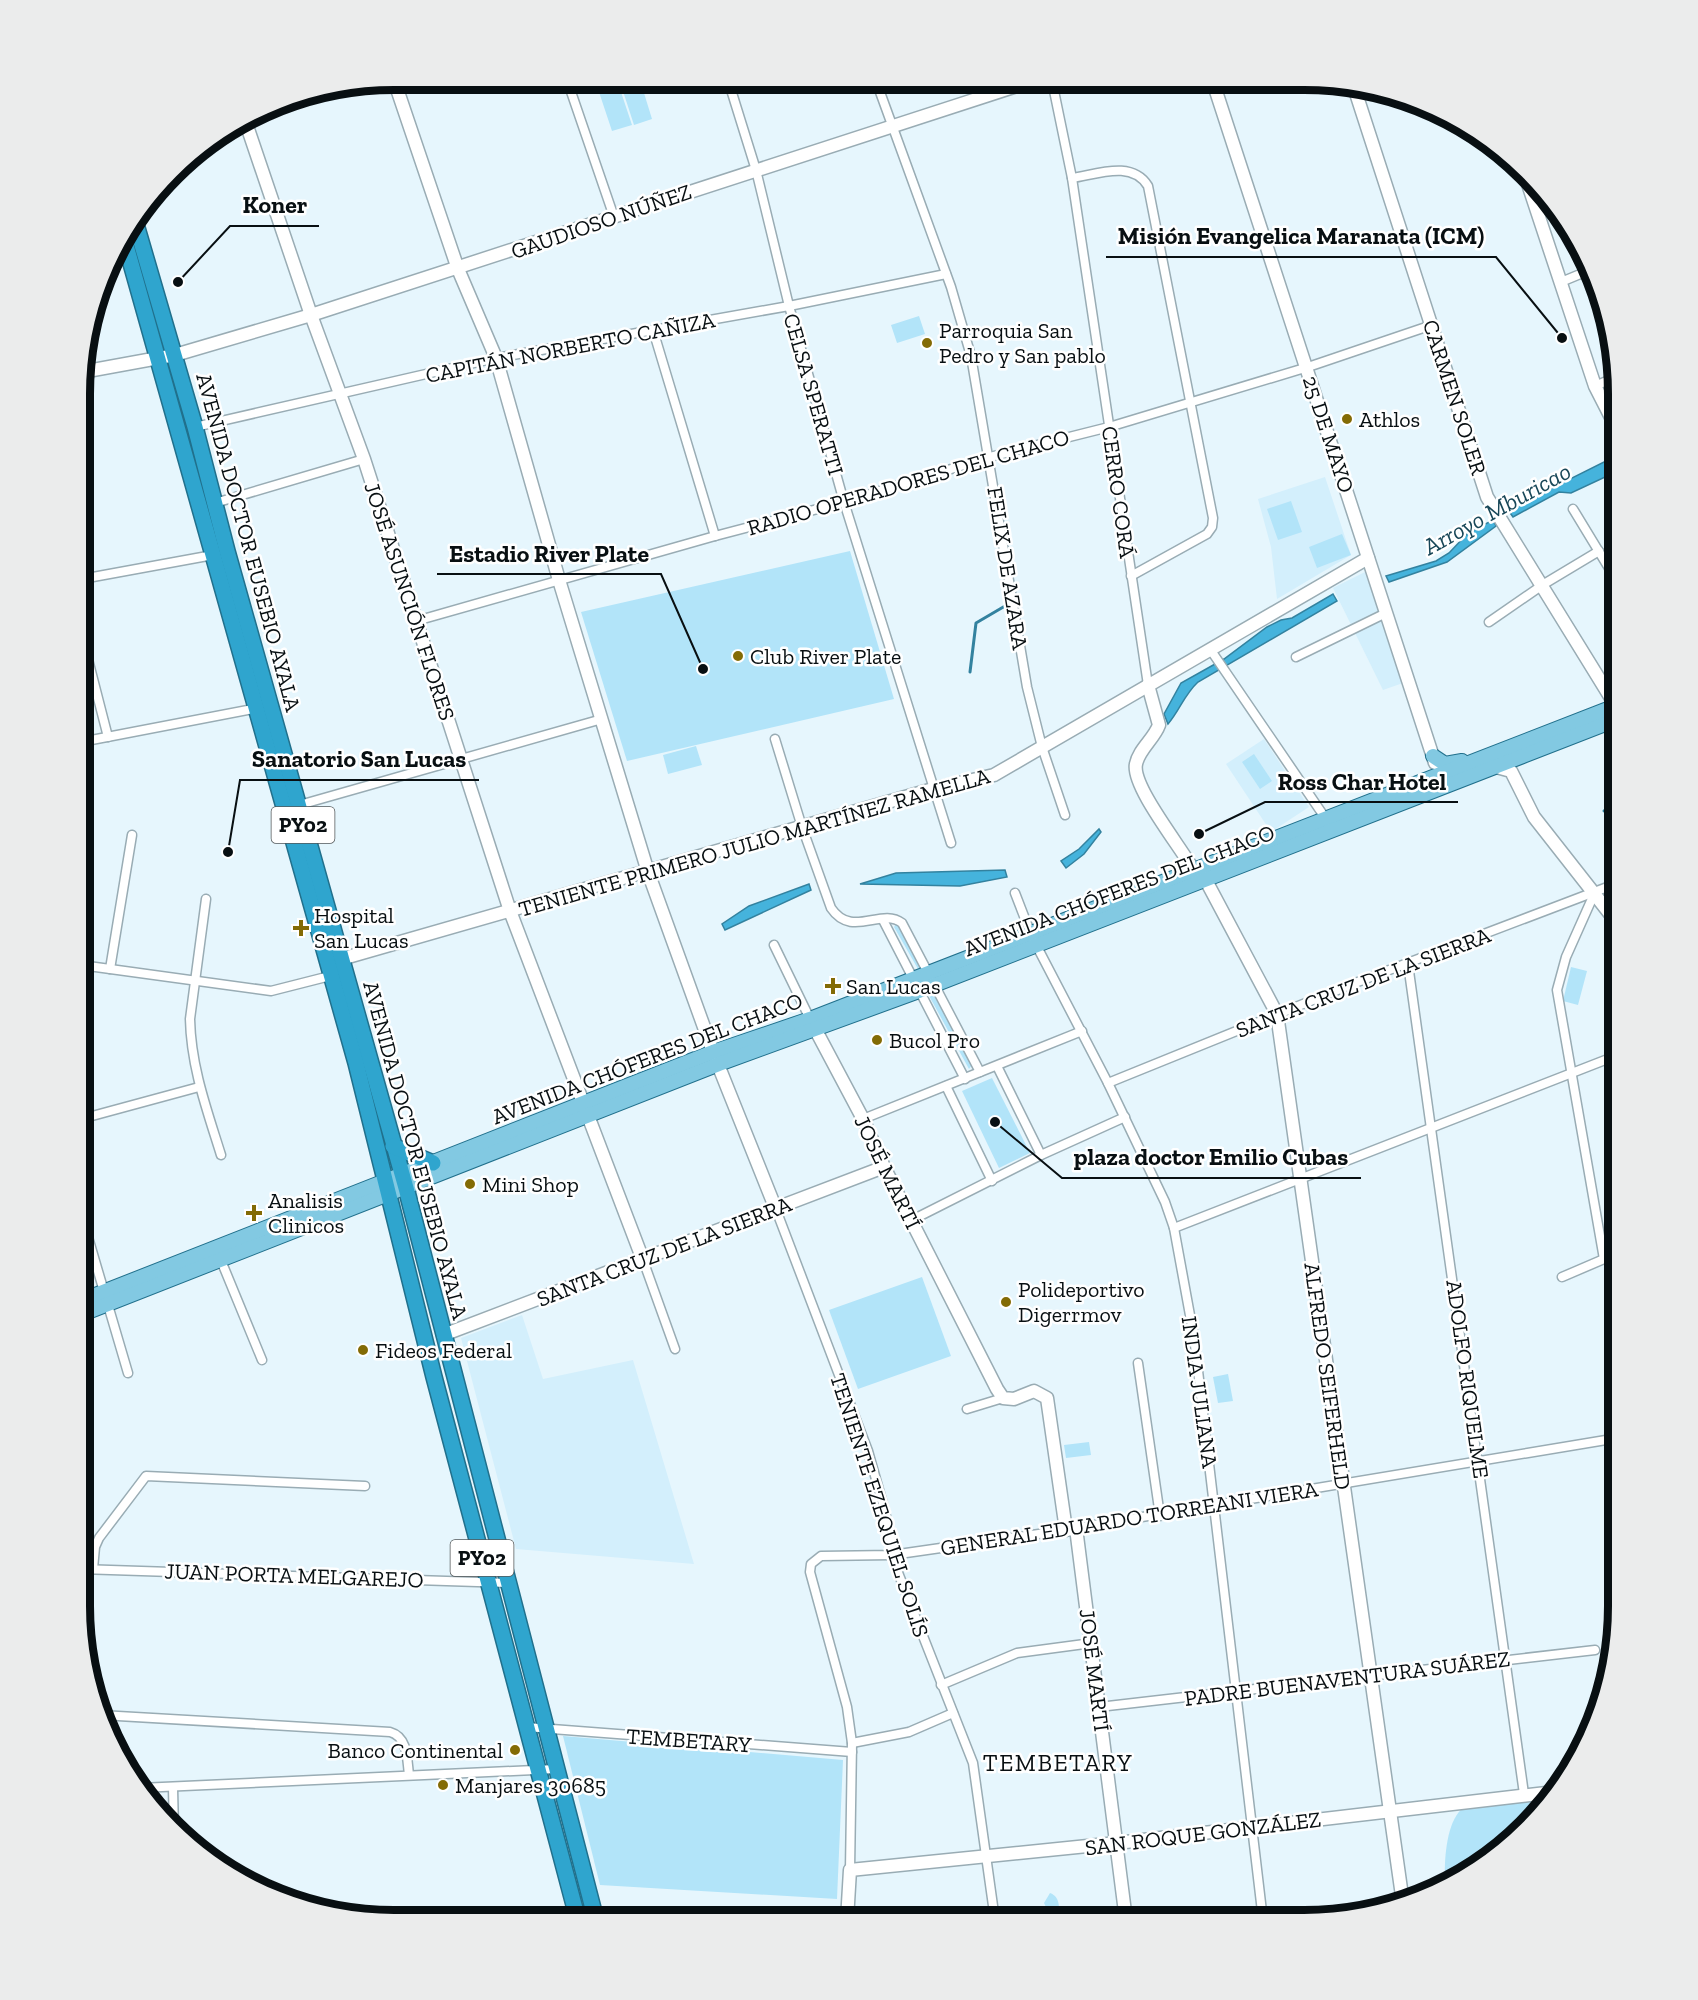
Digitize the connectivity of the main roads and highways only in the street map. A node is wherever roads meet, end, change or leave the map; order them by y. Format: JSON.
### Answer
{"nodes":[{"id":1,"x":138,"y":231,"type":"edge"},
{"id":2,"x":128,"y":248,"type":"edge"},
{"id":3,"x":167,"y":356,"type":"junction"},
{"id":4,"x":263,"y":707,"type":"junction"},
{"id":5,"x":1608,"y":716,"type":"edge"},
{"id":6,"x":1608,"y":717,"type":"edge"},
{"id":7,"x":1510,"y":748,"type":"junction"},
{"id":8,"x":1443,"y":774,"type":"junction"},
{"id":9,"x":1330,"y":824,"type":"junction"},
{"id":10,"x":585,"y":1110,"type":"junction"},
{"id":11,"x":393,"y":1146,"type":"junction"},
{"id":12,"x":433,"y":1163,"type":"junction"},
{"id":13,"x":396,"y":1185,"type":"junction"},
{"id":14,"x":105,"y":1298,"type":"junction"},
{"id":15,"x":90,"y":1299,"type":"edge"},
{"id":16,"x":90,"y":1308,"type":"edge"},
{"id":17,"x":482,"y":1485,"type":"junction"},
{"id":18,"x":463,"y":1488,"type":"junction"},
{"id":19,"x":575,"y":1910,"type":"edge"},
{"id":20,"x":593,"y":1910,"type":"edge"}],
"edges":[{"from":1,"to":3,"type":"highway","name":"AVENIDA DOCTOR EUSEBIO AYALA","number":"PY02"},
{"from":2,"to":3,"type":"highway","name":"AVENIDA DOCTOR EUSEBIO AYALA","number":"PY02"},
{"from":3,"to":4,"type":"highway","name":"AVENIDA DOCTOR EUSEBIO AYALA","number":"PY02"},
{"from":3,"to":4,"type":"highway","name":"AVENIDA DOCTOR EUSEBIO AYALA","number":"PY02"},
{"from":4,"to":11,"type":"highway","name":"AVENIDA DOCTOR EUSEBIO AYALA","number":"PY02"},
{"from":4,"to":13,"type":"highway","name":"AVENIDA DOCTOR EUSEBIO AYALA","number":"PY02"},
{"from":5,"to":7,"type":"main road","name":"AVENIDA CHÓFERES DEL CHACO"},
{"from":6,"to":8,"type":"main road","name":"AVENIDA CHÓFERES DEL CHACO"},
{"from":7,"to":8,"type":"main road","name":"AVENIDA CHÓFERES DEL CHACO"},
{"from":7,"to":8,"type":"main road"},
{"from":8,"to":9,"type":"main road","name":"AVENIDA CHÓFERES DEL CHACO"},
{"from":8,"to":9,"type":"main road","name":"AVENIDA CHÓFERES DEL CHACO"},
{"from":9,"to":10,"type":"main road","name":"AVENIDA CHÓFERES DEL CHACO"},
{"from":10,"to":12,"type":"main road","name":"AVENIDA CHÓFERES DEL CHACO"},
{"from":10,"to":13,"type":"main road","name":"AVENIDA CHÓFERES DEL CHACO"},
{"from":11,"to":12,"type":"highway"},
{"from":11,"to":13,"type":"highway","name":"AVENIDA DOCTOR EUSEBIO AYALA","number":"PY02"},
{"from":12,"to":13,"type":"main road","name":"AVENIDA CHÓFERES DEL CHACO"},
{"from":13,"to":14,"type":"main road"},
{"from":13,"to":17,"type":"highway","name":"AVENIDA DOCTOR EUSEBIO AYALA","number":"PY02"},
{"from":13,"to":18,"type":"highway","name":"AVENIDA DOCTOR EUSEBIO AYALA","number":"PY02"},
{"from":14,"to":15,"type":"main road"},
{"from":14,"to":16,"type":"main road"},
{"from":17,"to":18,"type":"highway"},
{"from":17,"to":20,"type":"highway","name":"AVENIDA DOCTOR EUSEBIO AYALA","number":"PY02"},
{"from":18,"to":19,"type":"highway","name":"AVENIDA DOCTOR EUSEBIO AYALA","number":"PY02"}]}
